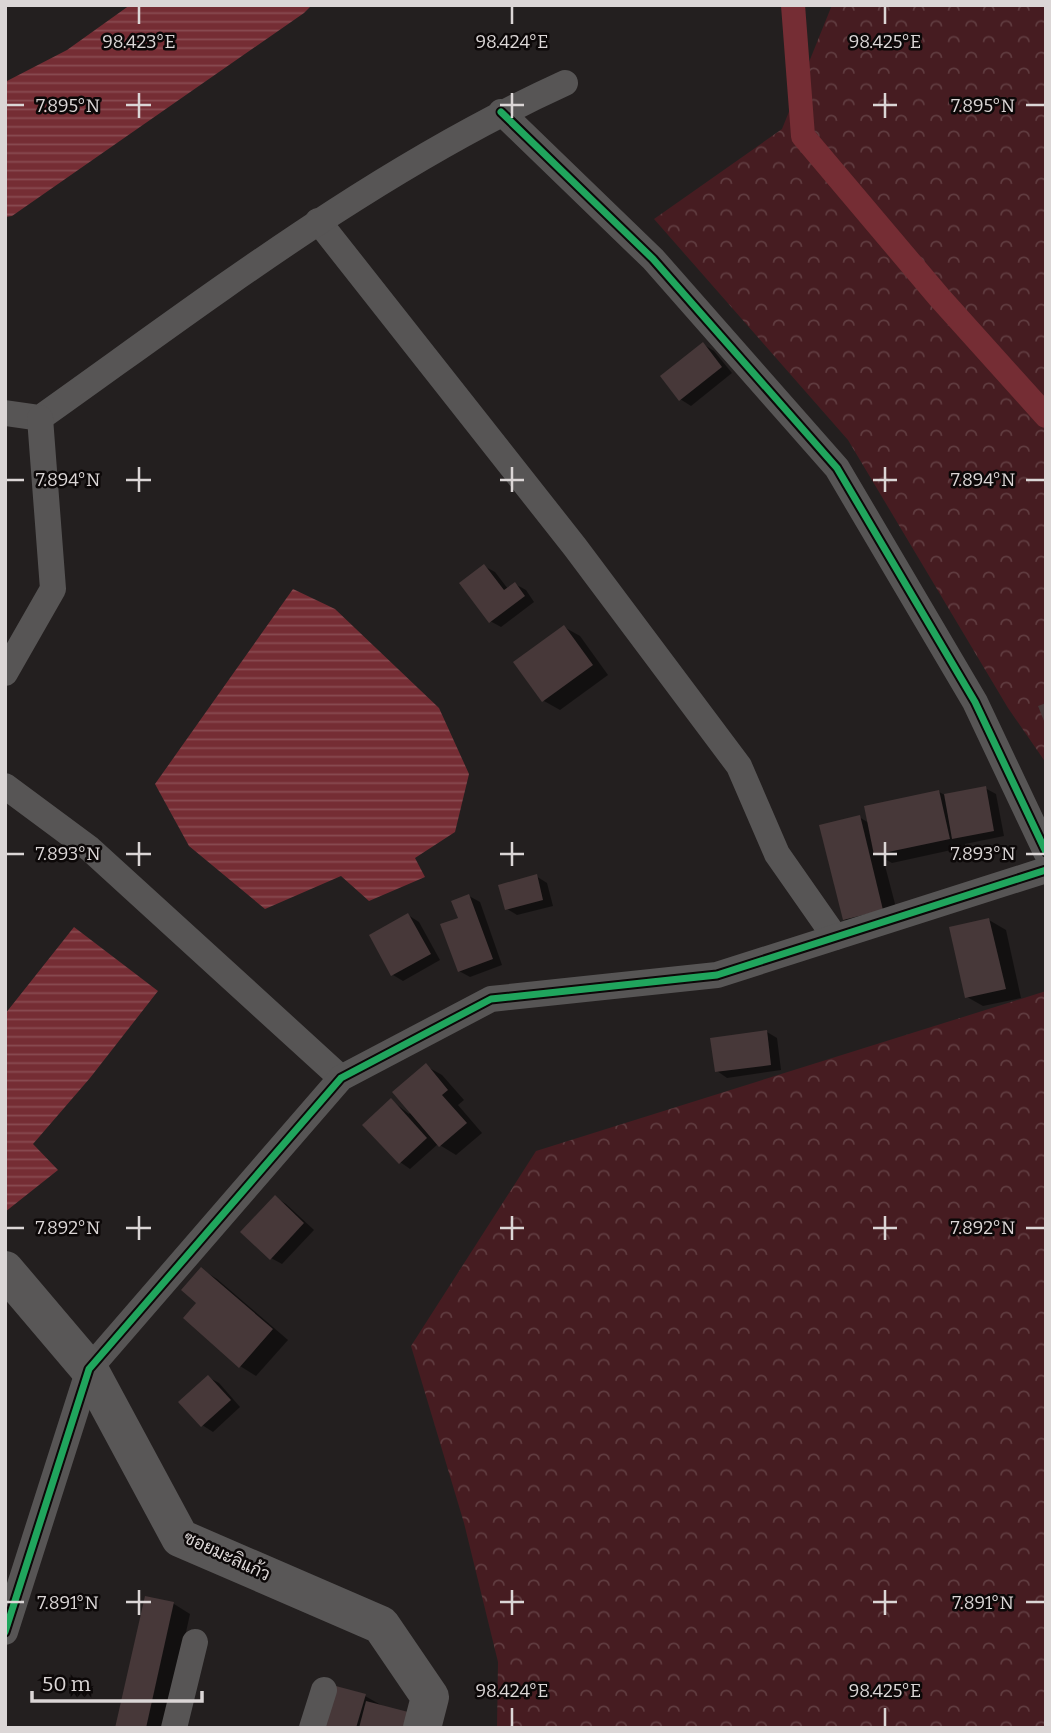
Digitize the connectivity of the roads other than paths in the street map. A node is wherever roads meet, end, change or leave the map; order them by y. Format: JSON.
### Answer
{"nodes":[{"id":1,"x":565,"y":83,"type":"dead end"},
{"id":2,"x":501,"y":112,"type":"junction"},
{"id":3,"x":318,"y":221,"type":"junction"},
{"id":4,"x":5,"y":413,"type":"edge"},
{"id":5,"x":40,"y":418,"type":"junction"},
{"id":6,"x":5,"y":673,"type":"edge"},
{"id":7,"x":5,"y":786,"type":"edge"},
{"id":8,"x":1046,"y":852,"type":"edge"},
{"id":9,"x":1046,"y":870,"type":"edge"},
{"id":10,"x":835,"y":937,"type":"junction"},
{"id":11,"x":341,"y":1078,"type":"junction"},
{"id":12,"x":5,"y":1270,"type":"edge"},
{"id":13,"x":89,"y":1368,"type":"junction"},
{"id":14,"x":5,"y":1632,"type":"edge"},
{"id":15,"x":195,"y":1642,"type":"dead end"},
{"id":16,"x":324,"y":1690,"type":"dead end"},
{"id":17,"x":174,"y":1728,"type":"edge"},
{"id":18,"x":312,"y":1728,"type":"edge"},
{"id":19,"x":422,"y":1728,"type":"edge"}],
"edges":[{"from":1,"to":2,"type":"street"},
{"from":2,"to":3,"type":"street"},
{"from":2,"to":8,"type":"street"},
{"from":3,"to":5,"type":"street"},
{"from":3,"to":10,"type":"street"},
{"from":4,"to":5,"type":"street"},
{"from":5,"to":6,"type":"street"},
{"from":7,"to":11,"type":"street"},
{"from":9,"to":10,"type":"street"},
{"from":10,"to":11,"type":"street"},
{"from":11,"to":13,"type":"street"},
{"from":12,"to":13,"type":"street","name":"ซอยมะลิแก้ว"},
{"from":13,"to":14,"type":"street"},
{"from":13,"to":19,"type":"street","name":"ซอยมะลิแก้ว"},
{"from":15,"to":17,"type":"street"},
{"from":16,"to":18,"type":"street"}]}
